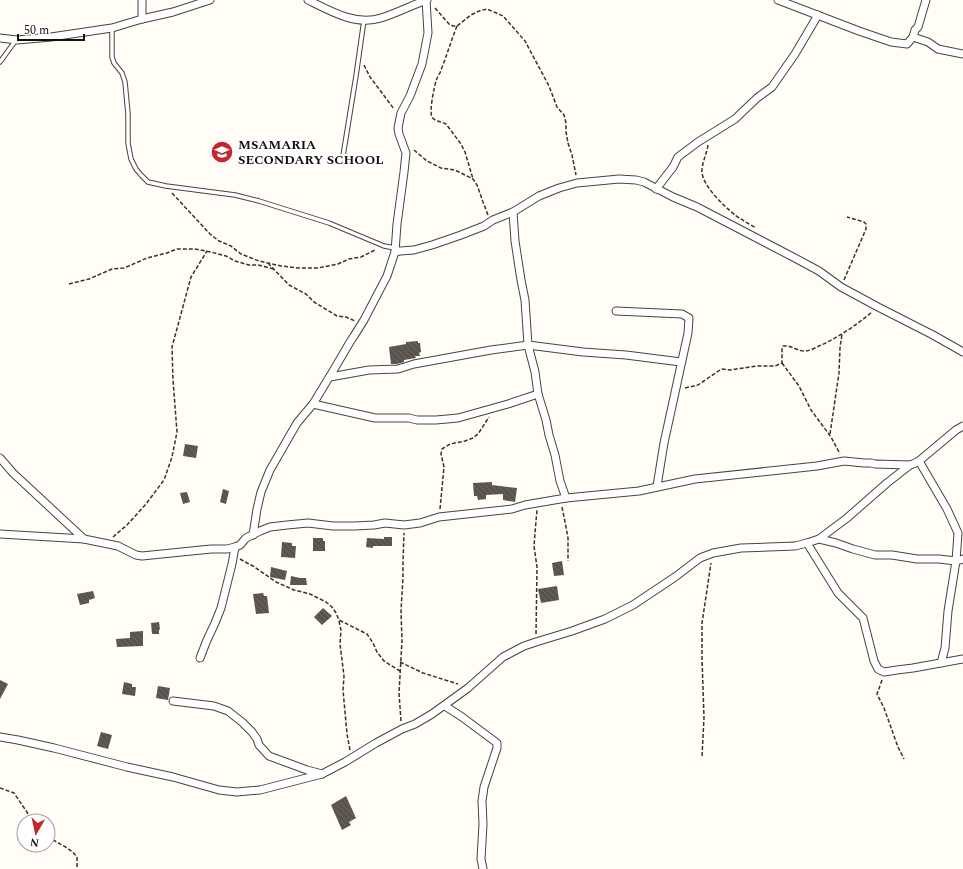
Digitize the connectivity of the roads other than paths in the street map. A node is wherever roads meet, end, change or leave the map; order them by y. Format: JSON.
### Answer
{"nodes":[{"id":1,"x":142,"y":0,"type":"edge"},
{"id":2,"x":210,"y":0,"type":"edge"},
{"id":3,"x":308,"y":0,"type":"edge"},
{"id":4,"x":778,"y":0,"type":"edge"},
{"id":5,"x":926,"y":0,"type":"edge"},
{"id":6,"x":429,"y":2,"type":"edge"},
{"id":7,"x":818,"y":15,"type":"junction"},
{"id":8,"x":142,"y":19,"type":"junction"},
{"id":9,"x":364,"y":20,"type":"junction"},
{"id":10,"x":112,"y":28,"type":"junction"},
{"id":11,"x":913,"y":37,"type":"junction"},
{"id":12,"x":0,"y":38,"type":"edge"},
{"id":13,"x":16,"y":40,"type":"junction"},
{"id":14,"x":963,"y":54,"type":"edge"},
{"id":15,"x":0,"y":62,"type":"edge"},
{"id":16,"x":342,"y":156,"type":"dead end"},
{"id":17,"x":656,"y":188,"type":"junction"},
{"id":18,"x":513,"y":212,"type":"junction"},
{"id":19,"x":395,"y":250,"type":"junction"},
{"id":20,"x":616,"y":311,"type":"dead end"},
{"id":21,"x":528,"y":345,"type":"junction"},
{"id":22,"x":963,"y":352,"type":"edge"},
{"id":23,"x":681,"y":362,"type":"junction"},
{"id":24,"x":330,"y":377,"type":"junction"},
{"id":25,"x":538,"y":394,"type":"junction"},
{"id":26,"x":313,"y":404,"type":"junction"},
{"id":27,"x":963,"y":426,"type":"edge"},
{"id":28,"x":0,"y":458,"type":"edge"},
{"id":29,"x":919,"y":461,"type":"junction"},
{"id":30,"x":910,"y":465,"type":"junction"},
{"id":31,"x":657,"y":486,"type":"junction"},
{"id":32,"x":563,"y":498,"type":"junction"},
{"id":33,"x":0,"y":534,"type":"edge"},
{"id":34,"x":253,"y":535,"type":"junction"},
{"id":35,"x":84,"y":539,"type":"junction"},
{"id":36,"x":819,"y":539,"type":"junction"},
{"id":37,"x":807,"y":543,"type":"junction"},
{"id":38,"x":234,"y":551,"type":"junction"},
{"id":39,"x":960,"y":560,"type":"edge"},
{"id":40,"x":200,"y":658,"type":"dead end"},
{"id":41,"x":963,"y":659,"type":"edge"},
{"id":42,"x":941,"y":663,"type":"junction"},
{"id":43,"x":173,"y":701,"type":"dead end"},
{"id":44,"x":444,"y":706,"type":"junction"},
{"id":45,"x":0,"y":737,"type":"edge"},
{"id":46,"x":322,"y":774,"type":"junction"},
{"id":47,"x":484,"y":869,"type":"edge"}],
"edges":[{"from":1,"to":8,"type":"street"},
{"from":2,"to":8,"type":"street"},
{"from":3,"to":9,"type":"street"},
{"from":4,"to":7,"type":"street"},
{"from":5,"to":11,"type":"street"},
{"from":6,"to":9,"type":"street"},
{"from":6,"to":19,"type":"street"},
{"from":7,"to":11,"type":"street"},
{"from":7,"to":17,"type":"street"},
{"from":8,"to":10,"type":"street"},
{"from":9,"to":16,"type":"lane"},
{"from":10,"to":13,"type":"street"},
{"from":10,"to":19,"type":"lane"},
{"from":11,"to":14,"type":"street"},
{"from":12,"to":13,"type":"street"},
{"from":13,"to":15,"type":"lane"},
{"from":17,"to":18,"type":"street"},
{"from":17,"to":22,"type":"street"},
{"from":18,"to":19,"type":"street"},
{"from":18,"to":21,"type":"street"},
{"from":19,"to":24,"type":"street"},
{"from":20,"to":23,"type":"street"},
{"from":21,"to":23,"type":"street"},
{"from":21,"to":24,"type":"street"},
{"from":21,"to":25,"type":"street"},
{"from":23,"to":31,"type":"street"},
{"from":24,"to":26,"type":"street"},
{"from":25,"to":26,"type":"street"},
{"from":25,"to":32,"type":"street"},
{"from":26,"to":34,"type":"street"},
{"from":27,"to":29,"type":"street"},
{"from":28,"to":35,"type":"street"},
{"from":29,"to":30,"type":"street"},
{"from":29,"to":39,"type":"street"},
{"from":30,"to":31,"type":"street"},
{"from":30,"to":36,"type":"street"},
{"from":31,"to":32,"type":"street"},
{"from":32,"to":34,"type":"street"},
{"from":33,"to":35,"type":"street"},
{"from":34,"to":38,"type":"street"},
{"from":35,"to":38,"type":"street"},
{"from":36,"to":37,"type":"street"},
{"from":36,"to":39,"type":"street"},
{"from":37,"to":42,"type":"street"},
{"from":37,"to":44,"type":"street"},
{"from":38,"to":40,"type":"street"},
{"from":39,"to":42,"type":"street"},
{"from":41,"to":42,"type":"street"},
{"from":43,"to":46,"type":"street"},
{"from":44,"to":46,"type":"street"},
{"from":44,"to":47,"type":"street"},
{"from":45,"to":46,"type":"street"}]}
